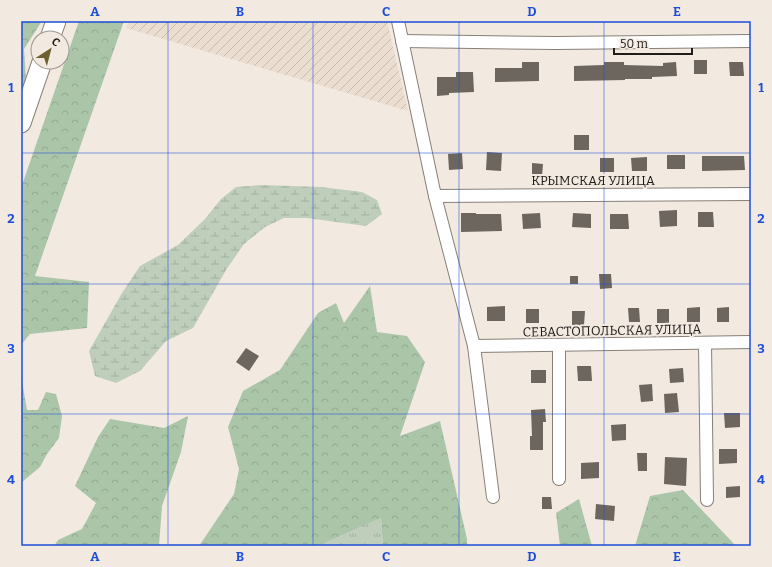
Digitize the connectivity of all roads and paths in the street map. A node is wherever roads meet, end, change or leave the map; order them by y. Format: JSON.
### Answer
{"nodes":[{"id":1,"x":398,"y":21,"type":"edge"},
{"id":2,"x":402,"y":41,"type":"junction"},
{"id":3,"x":751,"y":41,"type":"edge"},
{"id":4,"x":39,"y":70,"type":"edge"},
{"id":5,"x":21,"y":123,"type":"edge"},
{"id":6,"x":751,"y":194,"type":"edge"},
{"id":7,"x":435,"y":196,"type":"junction"},
{"id":8,"x":751,"y":342,"type":"edge"},
{"id":9,"x":705,"y":343,"type":"junction"},
{"id":10,"x":559,"y":345,"type":"junction"},
{"id":11,"x":474,"y":346,"type":"junction"},
{"id":12,"x":559,"y":479,"type":"dead end"},
{"id":13,"x":493,"y":497,"type":"dead end"},
{"id":14,"x":707,"y":500,"type":"dead end"}],
"edges":[{"from":1,"to":2,"type":"street"},
{"from":2,"to":3,"type":"street"},
{"from":2,"to":7,"type":"street"},
{"from":4,"to":5,"type":"main road"},
{"from":6,"to":7,"type":"street","name":"КРЫМСКАЯ УЛИЦА"},
{"from":7,"to":11,"type":"street"},
{"from":8,"to":9,"type":"street","name":"СЕВАСТОПОЛЬСКАЯ УЛИЦА"},
{"from":9,"to":10,"type":"street","name":"СЕВАСТОПОЛЬСКАЯ УЛИЦА"},
{"from":9,"to":14,"type":"street"},
{"from":10,"to":11,"type":"street","name":"СЕВАСТОПОЛЬСКАЯ УЛИЦА"},
{"from":10,"to":12,"type":"street"},
{"from":11,"to":13,"type":"street"}]}
